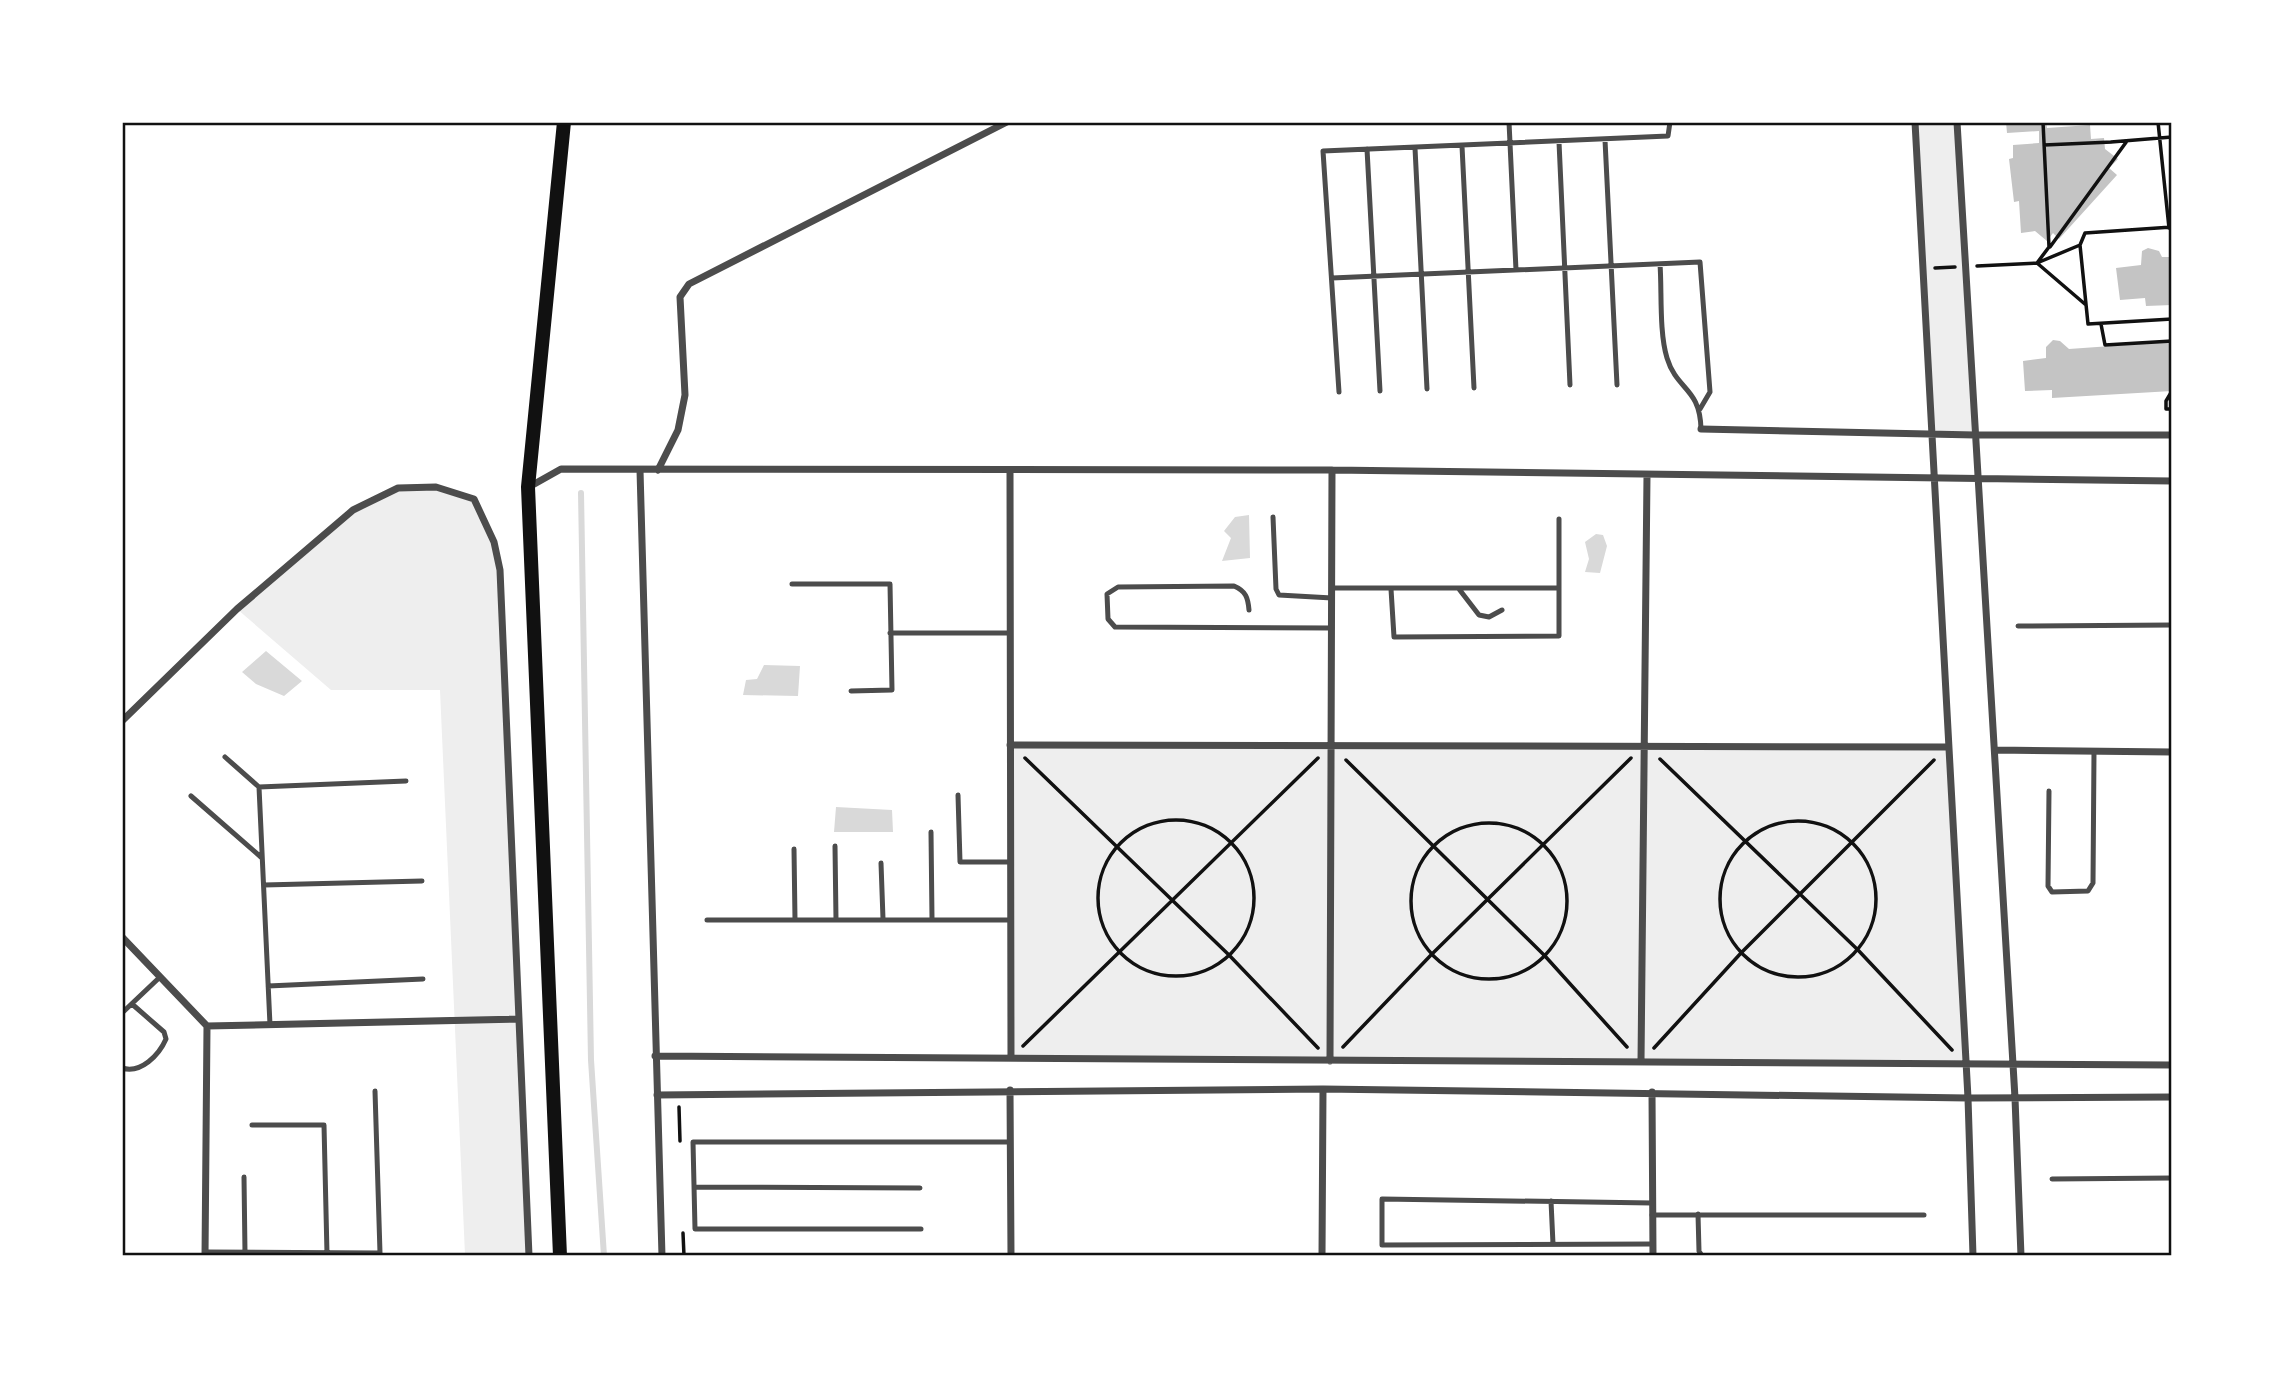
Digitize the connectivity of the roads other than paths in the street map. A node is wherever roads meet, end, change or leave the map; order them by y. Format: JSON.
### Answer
{"nodes":[{"id":1,"x":564,"y":122,"type":"edge"},
{"id":2,"x":1007,"y":122,"type":"edge"},
{"id":3,"x":1510,"y":122,"type":"edge"},
{"id":4,"x":1670,"y":122,"type":"edge"},
{"id":5,"x":1915,"y":122,"type":"edge"},
{"id":6,"x":1957,"y":122,"type":"edge"},
{"id":7,"x":1605,"y":140,"type":"junction"},
{"id":8,"x":1559,"y":142,"type":"junction"},
{"id":9,"x":1510,"y":144,"type":"junction"},
{"id":10,"x":1462,"y":146,"type":"junction"},
{"id":11,"x":1415,"y":148,"type":"junction"},
{"id":12,"x":1367,"y":149,"type":"junction"},
{"id":13,"x":1660,"y":264,"type":"junction"},
{"id":14,"x":1611,"y":266,"type":"junction"},
{"id":15,"x":1564,"y":268,"type":"junction"},
{"id":16,"x":1516,"y":270,"type":"junction"},
{"id":17,"x":1468,"y":272,"type":"junction"},
{"id":18,"x":1421,"y":274,"type":"junction"},
{"id":19,"x":1374,"y":276,"type":"junction"},
{"id":20,"x":1332,"y":278,"type":"junction"},
{"id":21,"x":1570,"y":385,"type":"dead end"},
{"id":22,"x":1617,"y":385,"type":"dead end"},
{"id":23,"x":1474,"y":388,"type":"dead end"},
{"id":24,"x":1427,"y":389,"type":"dead end"},
{"id":25,"x":1380,"y":391,"type":"dead end"},
{"id":26,"x":1339,"y":392,"type":"dead end"},
{"id":27,"x":1700,"y":409,"type":"junction"},
{"id":28,"x":1701,"y":429,"type":"joint"},
{"id":29,"x":1931,"y":434,"type":"junction"},
{"id":30,"x":1975,"y":435,"type":"junction"},
{"id":31,"x":2172,"y":435,"type":"edge"},
{"id":32,"x":640,"y":470,"type":"junction"},
{"id":33,"x":657,"y":470,"type":"junction"},
{"id":34,"x":1010,"y":470,"type":"junction"},
{"id":35,"x":1332,"y":470,"type":"junction"},
{"id":36,"x":1647,"y":475,"type":"junction"},
{"id":37,"x":1933,"y":479,"type":"junction"},
{"id":38,"x":1977,"y":480,"type":"junction"},
{"id":39,"x":2172,"y":481,"type":"edge"},
{"id":40,"x":528,"y":487,"type":"junction"},
{"id":41,"x":1273,"y":517,"type":"dead end"},
{"id":42,"x":1559,"y":519,"type":"dead end"},
{"id":43,"x":792,"y":584,"type":"dead end"},
{"id":44,"x":1332,"y":588,"type":"junction"},
{"id":45,"x":1559,"y":588,"type":"junction"},
{"id":46,"x":1391,"y":589,"type":"junction"},
{"id":47,"x":1459,"y":589,"type":"junction"},
{"id":48,"x":1332,"y":598,"type":"junction"},
{"id":49,"x":1249,"y":610,"type":"dead end"},
{"id":50,"x":1502,"y":610,"type":"dead end"},
{"id":51,"x":2172,"y":625,"type":"edge"},
{"id":52,"x":2018,"y":626,"type":"dead end"},
{"id":53,"x":1332,"y":628,"type":"junction"},
{"id":54,"x":890,"y":633,"type":"junction"},
{"id":55,"x":1010,"y":633,"type":"junction"},
{"id":56,"x":851,"y":691,"type":"dead end"},
{"id":57,"x":122,"y":721,"type":"edge"},
{"id":58,"x":1010,"y":745,"type":"junction"},
{"id":59,"x":1331,"y":745,"type":"junction"},
{"id":60,"x":1645,"y":745,"type":"junction"},
{"id":61,"x":1948,"y":747,"type":"junction"},
{"id":62,"x":1995,"y":750,"type":"junction"},
{"id":63,"x":2094,"y":752,"type":"junction"},
{"id":64,"x":2172,"y":752,"type":"edge"},
{"id":65,"x":225,"y":757,"type":"dead end"},
{"id":66,"x":406,"y":781,"type":"dead end"},
{"id":67,"x":259,"y":787,"type":"junction"},
{"id":68,"x":2049,"y":791,"type":"dead end"},
{"id":69,"x":958,"y":794,"type":"dead end"},
{"id":70,"x":191,"y":796,"type":"dead end"},
{"id":71,"x":932,"y":832,"type":"dead end"},
{"id":72,"x":835,"y":846,"type":"dead end"},
{"id":73,"x":794,"y":849,"type":"dead end"},
{"id":74,"x":262,"y":858,"type":"junction"},
{"id":75,"x":1010,"y":862,"type":"junction"},
{"id":76,"x":881,"y":863,"type":"dead end"},
{"id":77,"x":422,"y":881,"type":"dead end"},
{"id":78,"x":264,"y":885,"type":"junction"},
{"id":79,"x":883,"y":919,"type":"junction"},
{"id":80,"x":932,"y":919,"type":"junction"},
{"id":81,"x":707,"y":920,"type":"dead end"},
{"id":82,"x":795,"y":920,"type":"junction"},
{"id":83,"x":836,"y":920,"type":"junction"},
{"id":84,"x":1010,"y":920,"type":"junction"},
{"id":85,"x":122,"y":937,"type":"edge"},
{"id":86,"x":160,"y":977,"type":"junction"},
{"id":87,"x":423,"y":979,"type":"dead end"},
{"id":88,"x":268,"y":986,"type":"junction"},
{"id":89,"x":132,"y":1004,"type":"junction"},
{"id":90,"x":122,"y":1013,"type":"edge"},
{"id":91,"x":516,"y":1019,"type":"junction"},
{"id":92,"x":270,"y":1025,"type":"junction"},
{"id":93,"x":207,"y":1026,"type":"junction"},
{"id":94,"x":655,"y":1056,"type":"junction"},
{"id":95,"x":1011,"y":1058,"type":"junction"},
{"id":96,"x":1330,"y":1060,"type":"junction"},
{"id":97,"x":1642,"y":1062,"type":"junction"},
{"id":98,"x":1965,"y":1064,"type":"junction"},
{"id":99,"x":2013,"y":1065,"type":"junction"},
{"id":100,"x":2172,"y":1066,"type":"edge"},
{"id":101,"x":122,"y":1068,"type":"edge"},
{"id":102,"x":1323,"y":1088,"type":"junction"},
{"id":103,"x":1010,"y":1090,"type":"junction"},
{"id":104,"x":375,"y":1091,"type":"dead end"},
{"id":105,"x":1651,"y":1092,"type":"junction"},
{"id":106,"x":657,"y":1095,"type":"junction"},
{"id":107,"x":2172,"y":1097,"type":"edge"},
{"id":108,"x":1968,"y":1098,"type":"junction"},
{"id":109,"x":2015,"y":1098,"type":"junction"},
{"id":110,"x":253,"y":1125,"type":"dead end"},
{"id":111,"x":1010,"y":1142,"type":"junction"},
{"id":112,"x":244,"y":1177,"type":"dead end"},
{"id":113,"x":2172,"y":1178,"type":"edge"},
{"id":114,"x":2052,"y":1179,"type":"dead end"},
{"id":115,"x":694,"y":1187,"type":"junction"},
{"id":116,"x":920,"y":1188,"type":"dead end"},
{"id":117,"x":1552,"y":1201,"type":"junction"},
{"id":118,"x":1652,"y":1203,"type":"junction"},
{"id":119,"x":1698,"y":1214,"type":"junction"},
{"id":120,"x":1924,"y":1214,"type":"dead end"},
{"id":121,"x":1652,"y":1215,"type":"junction"},
{"id":122,"x":921,"y":1230,"type":"dead end"},
{"id":123,"x":1553,"y":1244,"type":"junction"},
{"id":124,"x":1653,"y":1244,"type":"junction"},
{"id":125,"x":245,"y":1253,"type":"junction"},
{"id":126,"x":205,"y":1254,"type":"edge"},
{"id":127,"x":327,"y":1254,"type":"junction"},
{"id":128,"x":529,"y":1255,"type":"edge"},
{"id":129,"x":560,"y":1255,"type":"edge"},
{"id":130,"x":662,"y":1255,"type":"edge"},
{"id":131,"x":1011,"y":1255,"type":"edge"},
{"id":132,"x":1322,"y":1255,"type":"edge"},
{"id":133,"x":1653,"y":1255,"type":"edge"},
{"id":134,"x":1702,"y":1255,"type":"edge"},
{"id":135,"x":1973,"y":1255,"type":"edge"},
{"id":136,"x":2021,"y":1255,"type":"edge"}],
"edges":[{"from":1,"to":40,"type":"main road"},
{"from":2,"to":33,"type":"street"},
{"from":3,"to":9,"type":"lane"},
{"from":4,"to":7,"type":"lane"},
{"from":5,"to":29,"type":"street"},
{"from":6,"to":30,"type":"street"},
{"from":7,"to":8,"type":"lane"},
{"from":7,"to":14,"type":"lane"},
{"from":8,"to":9,"type":"lane"},
{"from":8,"to":15,"type":"lane"},
{"from":9,"to":10,"type":"lane"},
{"from":9,"to":16,"type":"lane"},
{"from":10,"to":11,"type":"lane"},
{"from":10,"to":17,"type":"lane"},
{"from":11,"to":12,"type":"lane"},
{"from":11,"to":18,"type":"lane"},
{"from":12,"to":19,"type":"lane"},
{"from":12,"to":20,"type":"lane"},
{"from":13,"to":14,"type":"lane"},
{"from":13,"to":27,"type":"lane"},
{"from":13,"to":27,"type":"lane"},
{"from":14,"to":15,"type":"lane"},
{"from":14,"to":22,"type":"lane"},
{"from":15,"to":16,"type":"lane"},
{"from":15,"to":21,"type":"lane"},
{"from":16,"to":17,"type":"lane"},
{"from":17,"to":18,"type":"lane"},
{"from":17,"to":23,"type":"lane"},
{"from":18,"to":19,"type":"lane"},
{"from":18,"to":24,"type":"lane"},
{"from":19,"to":20,"type":"lane"},
{"from":19,"to":25,"type":"lane"},
{"from":20,"to":26,"type":"lane"},
{"from":27,"to":28,"type":"lane"},
{"from":28,"to":29,"type":"street"},
{"from":29,"to":30,"type":"street"},
{"from":29,"to":37,"type":"street"},
{"from":30,"to":31,"type":"street"},
{"from":30,"to":38,"type":"street"},
{"from":32,"to":33,"type":"street"},
{"from":32,"to":40,"type":"street"},
{"from":32,"to":94,"type":"street"},
{"from":33,"to":34,"type":"street"},
{"from":34,"to":35,"type":"street"},
{"from":34,"to":55,"type":"street"},
{"from":35,"to":36,"type":"street"},
{"from":35,"to":44,"type":"street"},
{"from":36,"to":37,"type":"street"},
{"from":36,"to":60,"type":"street"},
{"from":37,"to":38,"type":"street"},
{"from":37,"to":61,"type":"street"},
{"from":38,"to":39,"type":"street"},
{"from":38,"to":62,"type":"street"},
{"from":40,"to":129,"type":"main road"},
{"from":41,"to":48,"type":"lane"},
{"from":42,"to":45,"type":"lane"},
{"from":43,"to":54,"type":"lane"},
{"from":44,"to":46,"type":"lane"},
{"from":44,"to":48,"type":"street"},
{"from":45,"to":46,"type":"lane"},
{"from":45,"to":47,"type":"lane"},
{"from":46,"to":47,"type":"lane"},
{"from":47,"to":50,"type":"lane"},
{"from":48,"to":53,"type":"street"},
{"from":49,"to":53,"type":"lane"},
{"from":51,"to":52,"type":"lane"},
{"from":53,"to":59,"type":"street"},
{"from":54,"to":55,"type":"lane"},
{"from":54,"to":56,"type":"lane"},
{"from":55,"to":58,"type":"street"},
{"from":57,"to":91,"type":"street"},
{"from":58,"to":59,"type":"street"},
{"from":58,"to":75,"type":"street"},
{"from":59,"to":60,"type":"street"},
{"from":59,"to":96,"type":"street"},
{"from":60,"to":61,"type":"street"},
{"from":60,"to":97,"type":"street"},
{"from":61,"to":98,"type":"street"},
{"from":62,"to":63,"type":"street"},
{"from":62,"to":99,"type":"street"},
{"from":63,"to":64,"type":"street"},
{"from":63,"to":68,"type":"lane"},
{"from":65,"to":67,"type":"lane"},
{"from":66,"to":67,"type":"lane"},
{"from":67,"to":74,"type":"lane"},
{"from":69,"to":75,"type":"lane"},
{"from":70,"to":74,"type":"lane"},
{"from":71,"to":80,"type":"lane"},
{"from":72,"to":83,"type":"lane"},
{"from":73,"to":82,"type":"lane"},
{"from":74,"to":78,"type":"lane"},
{"from":75,"to":84,"type":"street"},
{"from":76,"to":79,"type":"lane"},
{"from":77,"to":78,"type":"lane"},
{"from":78,"to":88,"type":"lane"},
{"from":79,"to":80,"type":"lane"},
{"from":79,"to":83,"type":"lane"},
{"from":80,"to":84,"type":"lane"},
{"from":81,"to":82,"type":"lane"},
{"from":82,"to":83,"type":"lane"},
{"from":84,"to":95,"type":"street"},
{"from":85,"to":86,"type":"street"},
{"from":86,"to":89,"type":"lane"},
{"from":86,"to":93,"type":"street"},
{"from":87,"to":88,"type":"lane"},
{"from":88,"to":92,"type":"lane"},
{"from":89,"to":90,"type":"lane"},
{"from":89,"to":101,"type":"lane"},
{"from":91,"to":92,"type":"street"},
{"from":91,"to":128,"type":"street"},
{"from":92,"to":93,"type":"street"},
{"from":93,"to":126,"type":"street"},
{"from":94,"to":95,"type":"street"},
{"from":94,"to":106,"type":"street"},
{"from":95,"to":96,"type":"street"},
{"from":96,"to":97,"type":"street"},
{"from":97,"to":98,"type":"street"},
{"from":98,"to":99,"type":"street"},
{"from":98,"to":108,"type":"street"},
{"from":99,"to":100,"type":"street"},
{"from":99,"to":109,"type":"street"},
{"from":102,"to":103,"type":"street"},
{"from":102,"to":105,"type":"street"},
{"from":102,"to":132,"type":"street"},
{"from":103,"to":106,"type":"street"},
{"from":103,"to":111,"type":"street"},
{"from":104,"to":127,"type":"lane"},
{"from":105,"to":108,"type":"street"},
{"from":105,"to":118,"type":"street"},
{"from":106,"to":130,"type":"street"},
{"from":107,"to":109,"type":"street"},
{"from":108,"to":109,"type":"street"},
{"from":108,"to":135,"type":"street"},
{"from":109,"to":136,"type":"street"},
{"from":110,"to":127,"type":"lane"},
{"from":111,"to":115,"type":"lane"},
{"from":111,"to":131,"type":"street"},
{"from":112,"to":125,"type":"lane"},
{"from":113,"to":114,"type":"lane"},
{"from":115,"to":116,"type":"lane"},
{"from":115,"to":122,"type":"lane"},
{"from":117,"to":118,"type":"lane"},
{"from":117,"to":123,"type":"lane"},
{"from":117,"to":123,"type":"lane"},
{"from":118,"to":121,"type":"street"},
{"from":119,"to":120,"type":"lane"},
{"from":119,"to":121,"type":"lane"},
{"from":119,"to":134,"type":"lane"},
{"from":121,"to":124,"type":"street"},
{"from":123,"to":124,"type":"lane"},
{"from":124,"to":133,"type":"street"},
{"from":125,"to":126,"type":"lane"},
{"from":125,"to":127,"type":"lane"}]}
